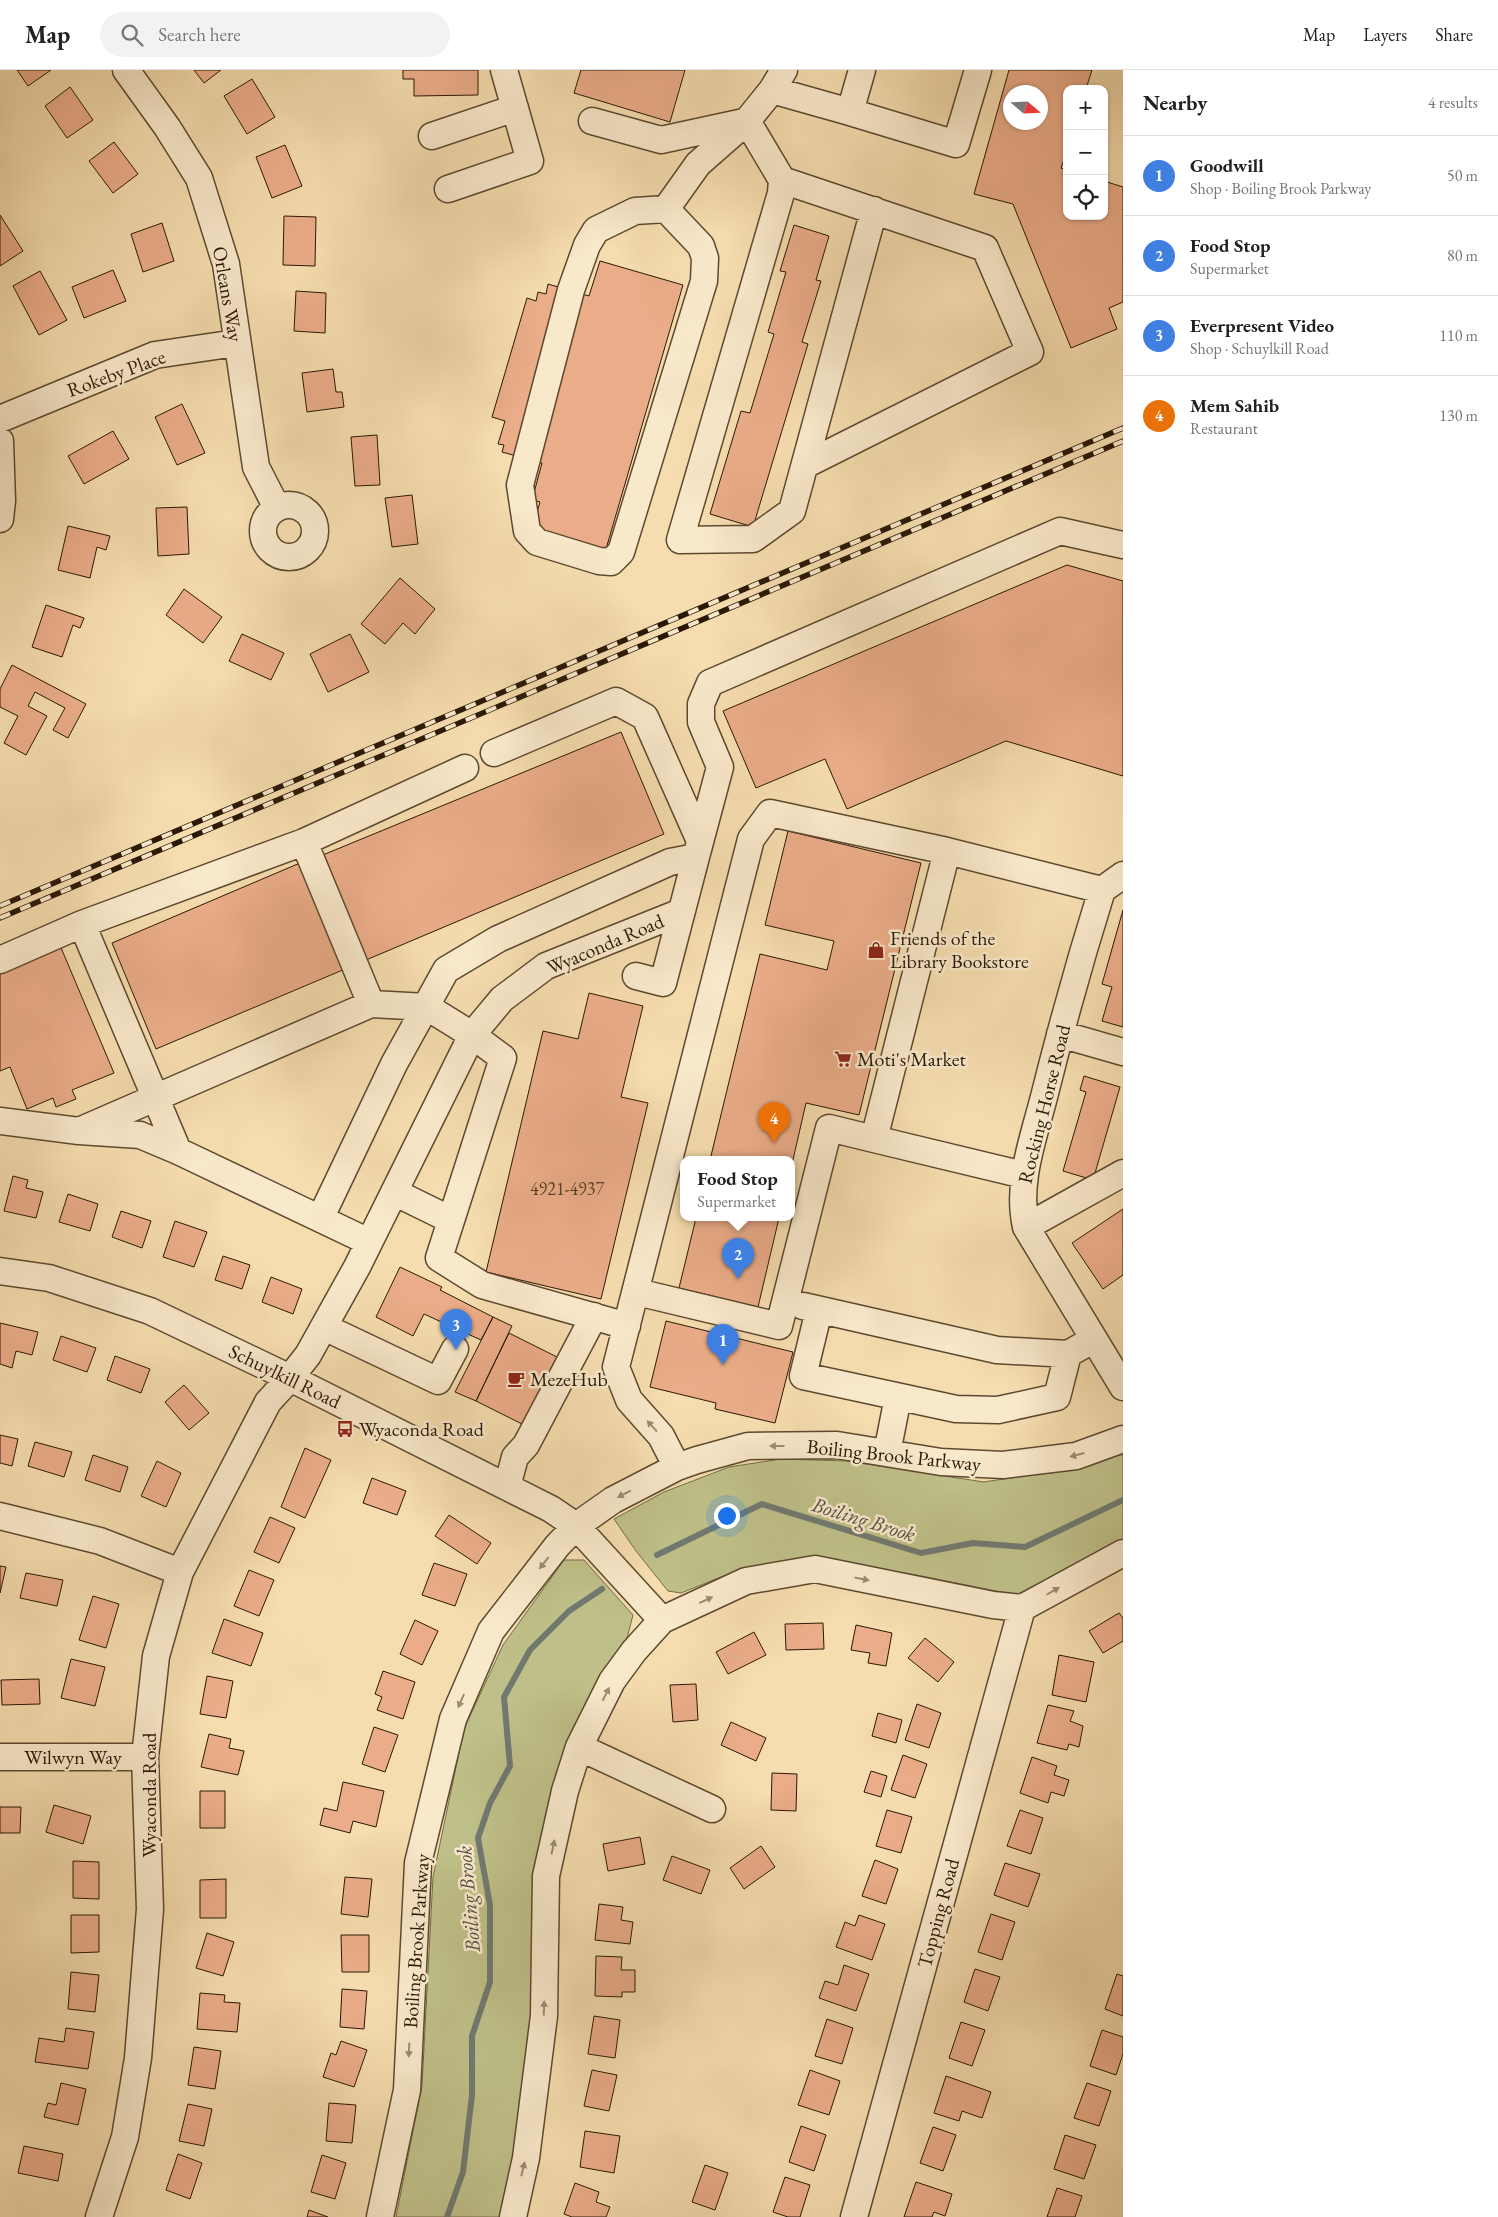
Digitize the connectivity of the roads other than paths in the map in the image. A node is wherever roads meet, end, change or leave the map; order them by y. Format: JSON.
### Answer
{"nodes":[{"id":1,"x":126,"y":70,"type":"edge"},
{"id":2,"x":504,"y":70,"type":"edge"},
{"id":3,"x":862,"y":70,"type":"edge"},
{"id":4,"x":978,"y":70,"type":"edge"},
{"id":5,"x":778,"y":80,"type":"edge"},
{"id":6,"x":515,"y":108,"type":"junction"},
{"id":7,"x":850,"y":112,"type":"junction"},
{"id":8,"x":592,"y":121,"type":"dead end"},
{"id":9,"x":747,"y":121,"type":"junction"},
{"id":10,"x":432,"y":136,"type":"dead end"},
{"id":11,"x":782,"y":180,"type":"junction"},
{"id":12,"x":448,"y":189,"type":"dead end"},
{"id":13,"x":666,"y":209,"type":"junction"},
{"id":14,"x":874,"y":210,"type":"junction"},
{"id":15,"x":236,"y":343,"type":"junction"},
{"id":16,"x":0,"y":419,"type":"edge"},
{"id":17,"x":0,"y":440,"type":"edge"},
{"id":18,"x":805,"y":465,"type":"junction"},
{"id":19,"x":276,"y":508,"type":"dead end"},
{"id":20,"x":0,"y":519,"type":"edge"},
{"id":21,"x":1123,"y":545,"type":"edge"},
{"id":22,"x":494,"y":753,"type":"dead end"},
{"id":23,"x":465,"y":768,"type":"dead end"},
{"id":24,"x":304,"y":842,"type":"junction"},
{"id":25,"x":698,"y":849,"type":"junction"},
{"id":26,"x":947,"y":851,"type":"junction"},
{"id":27,"x":1123,"y":875,"type":"edge"},
{"id":28,"x":1102,"y":890,"type":"junction"},
{"id":29,"x":681,"y":912,"type":"junction"},
{"id":30,"x":82,"y":924,"type":"junction"},
{"id":31,"x":0,"y":960,"type":"edge"},
{"id":32,"x":636,"y":976,"type":"dead end"},
{"id":33,"x":371,"y":1004,"type":"junction"},
{"id":34,"x":427,"y":1007,"type":"junction"},
{"id":35,"x":1060,"y":1034,"type":"junction"},
{"id":36,"x":472,"y":1035,"type":"junction"},
{"id":37,"x":1123,"y":1052,"type":"edge"},
{"id":38,"x":156,"y":1098,"type":"junction"},
{"id":39,"x":0,"y":1121,"type":"edge"},
{"id":40,"x":79,"y":1131,"type":"junction"},
{"id":41,"x":874,"y":1139,"type":"junction"},
{"id":42,"x":178,"y":1151,"type":"junction"},
{"id":43,"x":1123,"y":1173,"type":"edge"},
{"id":44,"x":1024,"y":1175,"type":"junction"},
{"id":45,"x":394,"y":1192,"type":"junction"},
{"id":46,"x":320,"y":1217,"type":"junction"},
{"id":47,"x":451,"y":1220,"type":"junction"},
{"id":48,"x":1026,"y":1227,"type":"junction"},
{"id":49,"x":370,"y":1242,"type":"junction"},
{"id":50,"x":0,"y":1271,"type":"edge"},
{"id":51,"x":637,"y":1292,"type":"junction"},
{"id":52,"x":785,"y":1302,"type":"junction"},
{"id":53,"x":819,"y":1310,"type":"junction"},
{"id":54,"x":594,"y":1316,"type":"junction"},
{"id":55,"x":627,"y":1326,"type":"junction"},
{"id":56,"x":324,"y":1327,"type":"junction"},
{"id":57,"x":1094,"y":1339,"type":"junction"},
{"id":58,"x":455,"y":1349,"type":"dead end"},
{"id":59,"x":1068,"y":1354,"type":"junction"},
{"id":60,"x":290,"y":1378,"type":"junction"},
{"id":61,"x":1123,"y":1387,"type":"edge"},
{"id":62,"x":898,"y":1397,"type":"junction"},
{"id":63,"x":1123,"y":1439,"type":"edge"},
{"id":64,"x":887,"y":1453,"type":"junction"},
{"id":65,"x":677,"y":1467,"type":"junction"},
{"id":66,"x":507,"y":1487,"type":"junction"},
{"id":67,"x":0,"y":1516,"type":"edge"},
{"id":68,"x":576,"y":1526,"type":"junction"},
{"id":69,"x":1123,"y":1553,"type":"edge"},
{"id":70,"x":180,"y":1572,"type":"junction"},
{"id":71,"x":1022,"y":1608,"type":"junction"},
{"id":72,"x":662,"y":1620,"type":"junction"},
{"id":73,"x":579,"y":1747,"type":"junction"},
{"id":74,"x":0,"y":1757,"type":"edge"},
{"id":75,"x":145,"y":1757,"type":"junction"},
{"id":76,"x":712,"y":1809,"type":"dead end"},
{"id":77,"x":99,"y":2217,"type":"edge"},
{"id":78,"x":380,"y":2217,"type":"edge"},
{"id":79,"x":512,"y":2217,"type":"edge"},
{"id":80,"x":854,"y":2217,"type":"edge"}],
"edges":[{"from":1,"to":15,"type":"street","name":"Orleans Way"},
{"from":2,"to":6,"type":"street"},
{"from":3,"to":7,"type":"street"},
{"from":4,"to":7,"type":"street"},
{"from":5,"to":7,"type":"street"},
{"from":5,"to":9,"type":"street"},
{"from":6,"to":10,"type":"street"},
{"from":6,"to":12,"type":"street"},
{"from":8,"to":9,"type":"street"},
{"from":9,"to":11,"type":"street"},
{"from":9,"to":13,"type":"street"},
{"from":11,"to":14,"type":"street"},
{"from":11,"to":18,"type":"street"},
{"from":13,"to":13,"type":"street"},
{"from":14,"to":18,"type":"street"},
{"from":14,"to":18,"type":"street"},
{"from":15,"to":16,"type":"street","name":"Rokeby Place"},
{"from":15,"to":19,"type":"street","name":"Orleans Way"},
{"from":17,"to":20,"type":"street"},
{"from":21,"to":25,"type":"street"},
{"from":22,"to":25,"type":"street"},
{"from":23,"to":24,"type":"street"},
{"from":24,"to":30,"type":"street"},
{"from":24,"to":33,"type":"street"},
{"from":25,"to":29,"type":"street"},
{"from":25,"to":34,"type":"street"},
{"from":26,"to":28,"type":"street"},
{"from":26,"to":41,"type":"street"},
{"from":26,"to":51,"type":"street"},
{"from":27,"to":28,"type":"street"},
{"from":28,"to":35,"type":"street","name":"Rocking Horse Road"},
{"from":29,"to":32,"type":"street"},
{"from":29,"to":36,"type":"street","name":"Wyaconda Road"},
{"from":30,"to":31,"type":"street"},
{"from":30,"to":38,"type":"street"},
{"from":33,"to":34,"type":"street"},
{"from":33,"to":38,"type":"street"},
{"from":34,"to":36,"type":"street"},
{"from":34,"to":46,"type":"street"},
{"from":35,"to":37,"type":"street"},
{"from":35,"to":44,"type":"street","name":"Rocking Horse Road"},
{"from":36,"to":45,"type":"street","name":"Wyaconda Road"},
{"from":36,"to":47,"type":"street"},
{"from":38,"to":40,"type":"street"},
{"from":38,"to":42,"type":"street"},
{"from":39,"to":40,"type":"street"},
{"from":40,"to":42,"type":"street"},
{"from":41,"to":44,"type":"street"},
{"from":41,"to":52,"type":"street"},
{"from":42,"to":46,"type":"street"},
{"from":43,"to":48,"type":"street"},
{"from":44,"to":48,"type":"street","name":"Rocking Horse Road"},
{"from":45,"to":47,"type":"street"},
{"from":45,"to":49,"type":"street","name":"Wyaconda Road"},
{"from":46,"to":49,"type":"street"},
{"from":47,"to":54,"type":"street"},
{"from":48,"to":57,"type":"street","name":"Rocking Horse Road"},
{"from":49,"to":56,"type":"street","name":"Wyaconda Road"},
{"from":50,"to":60,"type":"street","name":"Schuylkill Road"},
{"from":51,"to":52,"type":"street"},
{"from":51,"to":55,"type":"street"},
{"from":52,"to":53,"type":"street"},
{"from":53,"to":59,"type":"street"},
{"from":53,"to":62,"type":"street"},
{"from":54,"to":55,"type":"street"},
{"from":54,"to":66,"type":"street"},
{"from":65,"to":55,"type":"street","one_way":true},
{"from":56,"to":58,"type":"street"},
{"from":56,"to":60,"type":"street","name":"Wyaconda Road"},
{"from":57,"to":59,"type":"street"},
{"from":57,"to":61,"type":"street","name":"Rocking Horse Road"},
{"from":59,"to":62,"type":"street"},
{"from":60,"to":66,"type":"street","name":"Schuylkill Road"},
{"from":60,"to":70,"type":"street","name":"Wyaconda Road"},
{"from":62,"to":64,"type":"street"},
{"from":63,"to":64,"type":"street","name":"Boiling Brook Parkway","one_way":true},
{"from":64,"to":65,"type":"street","name":"Boiling Brook Parkway","one_way":true},
{"from":65,"to":68,"type":"street","name":"Boiling Brook Parkway","one_way":true},
{"from":66,"to":68,"type":"street","name":"Schuylkill Road"},
{"from":67,"to":70,"type":"street"},
{"from":68,"to":72,"type":"street","name":"Schuylkill Road"},
{"from":68,"to":78,"type":"street","name":"Boiling Brook Parkway","one_way":true},
{"from":71,"to":69,"type":"street","one_way":true},
{"from":70,"to":75,"type":"street","name":"Wyaconda Road"},
{"from":72,"to":71,"type":"street","one_way":true},
{"from":71,"to":80,"type":"street","name":"Topping Road"},
{"from":73,"to":72,"type":"street","one_way":true},
{"from":73,"to":76,"type":"street"},
{"from":79,"to":73,"type":"street","one_way":true},
{"from":74,"to":75,"type":"street","name":"Wilwyn Way"},
{"from":75,"to":77,"type":"street","name":"Wyaconda Road"}]}
